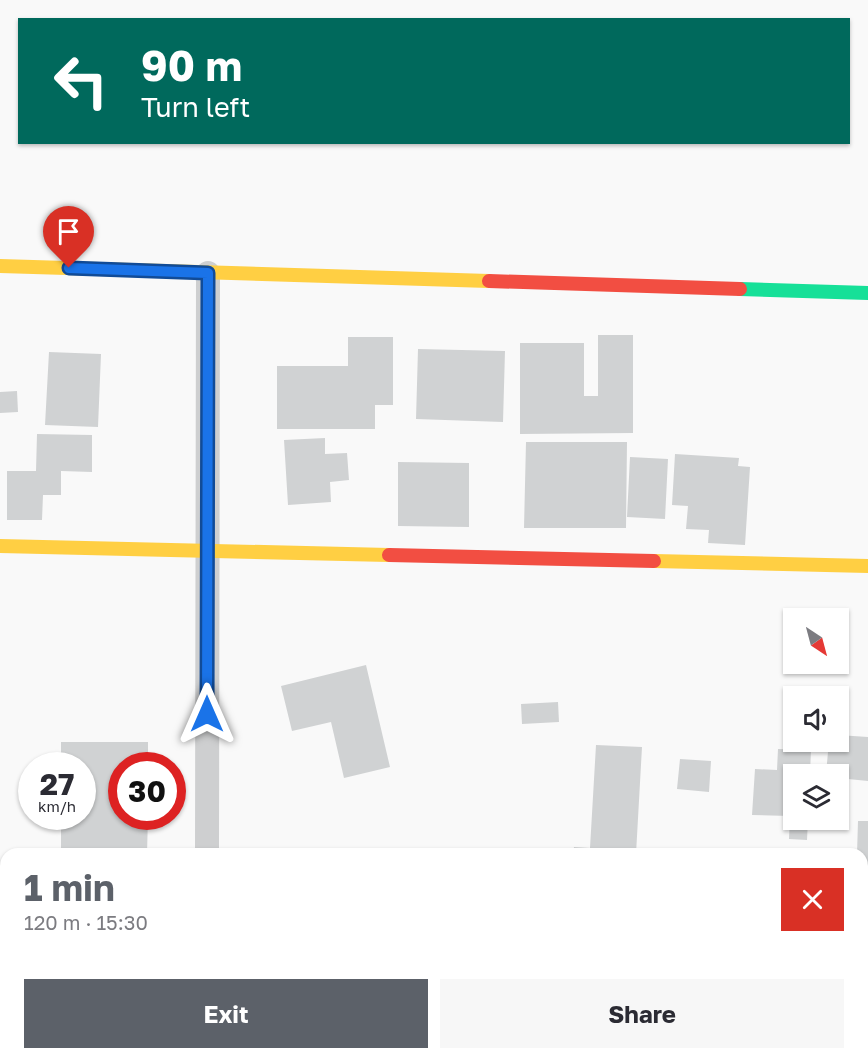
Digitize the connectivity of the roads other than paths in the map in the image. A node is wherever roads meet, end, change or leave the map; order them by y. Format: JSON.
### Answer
{"nodes":[{"id":1,"x":0,"y":266,"type":"edge"},
{"id":2,"x":208,"y":273,"type":"junction"},
{"id":3,"x":868,"y":293,"type":"edge"},
{"id":4,"x":0,"y":546,"type":"edge"},
{"id":5,"x":207,"y":552,"type":"junction"},
{"id":6,"x":868,"y":566,"type":"edge"},
{"id":7,"x":207,"y":848,"type":"edge"}],
"edges":[{"from":1,"to":2,"type":"street"},
{"from":2,"to":3,"type":"street"},
{"from":2,"to":5,"type":"street"},
{"from":4,"to":5,"type":"street"},
{"from":5,"to":6,"type":"street"},
{"from":5,"to":7,"type":"street"}]}
